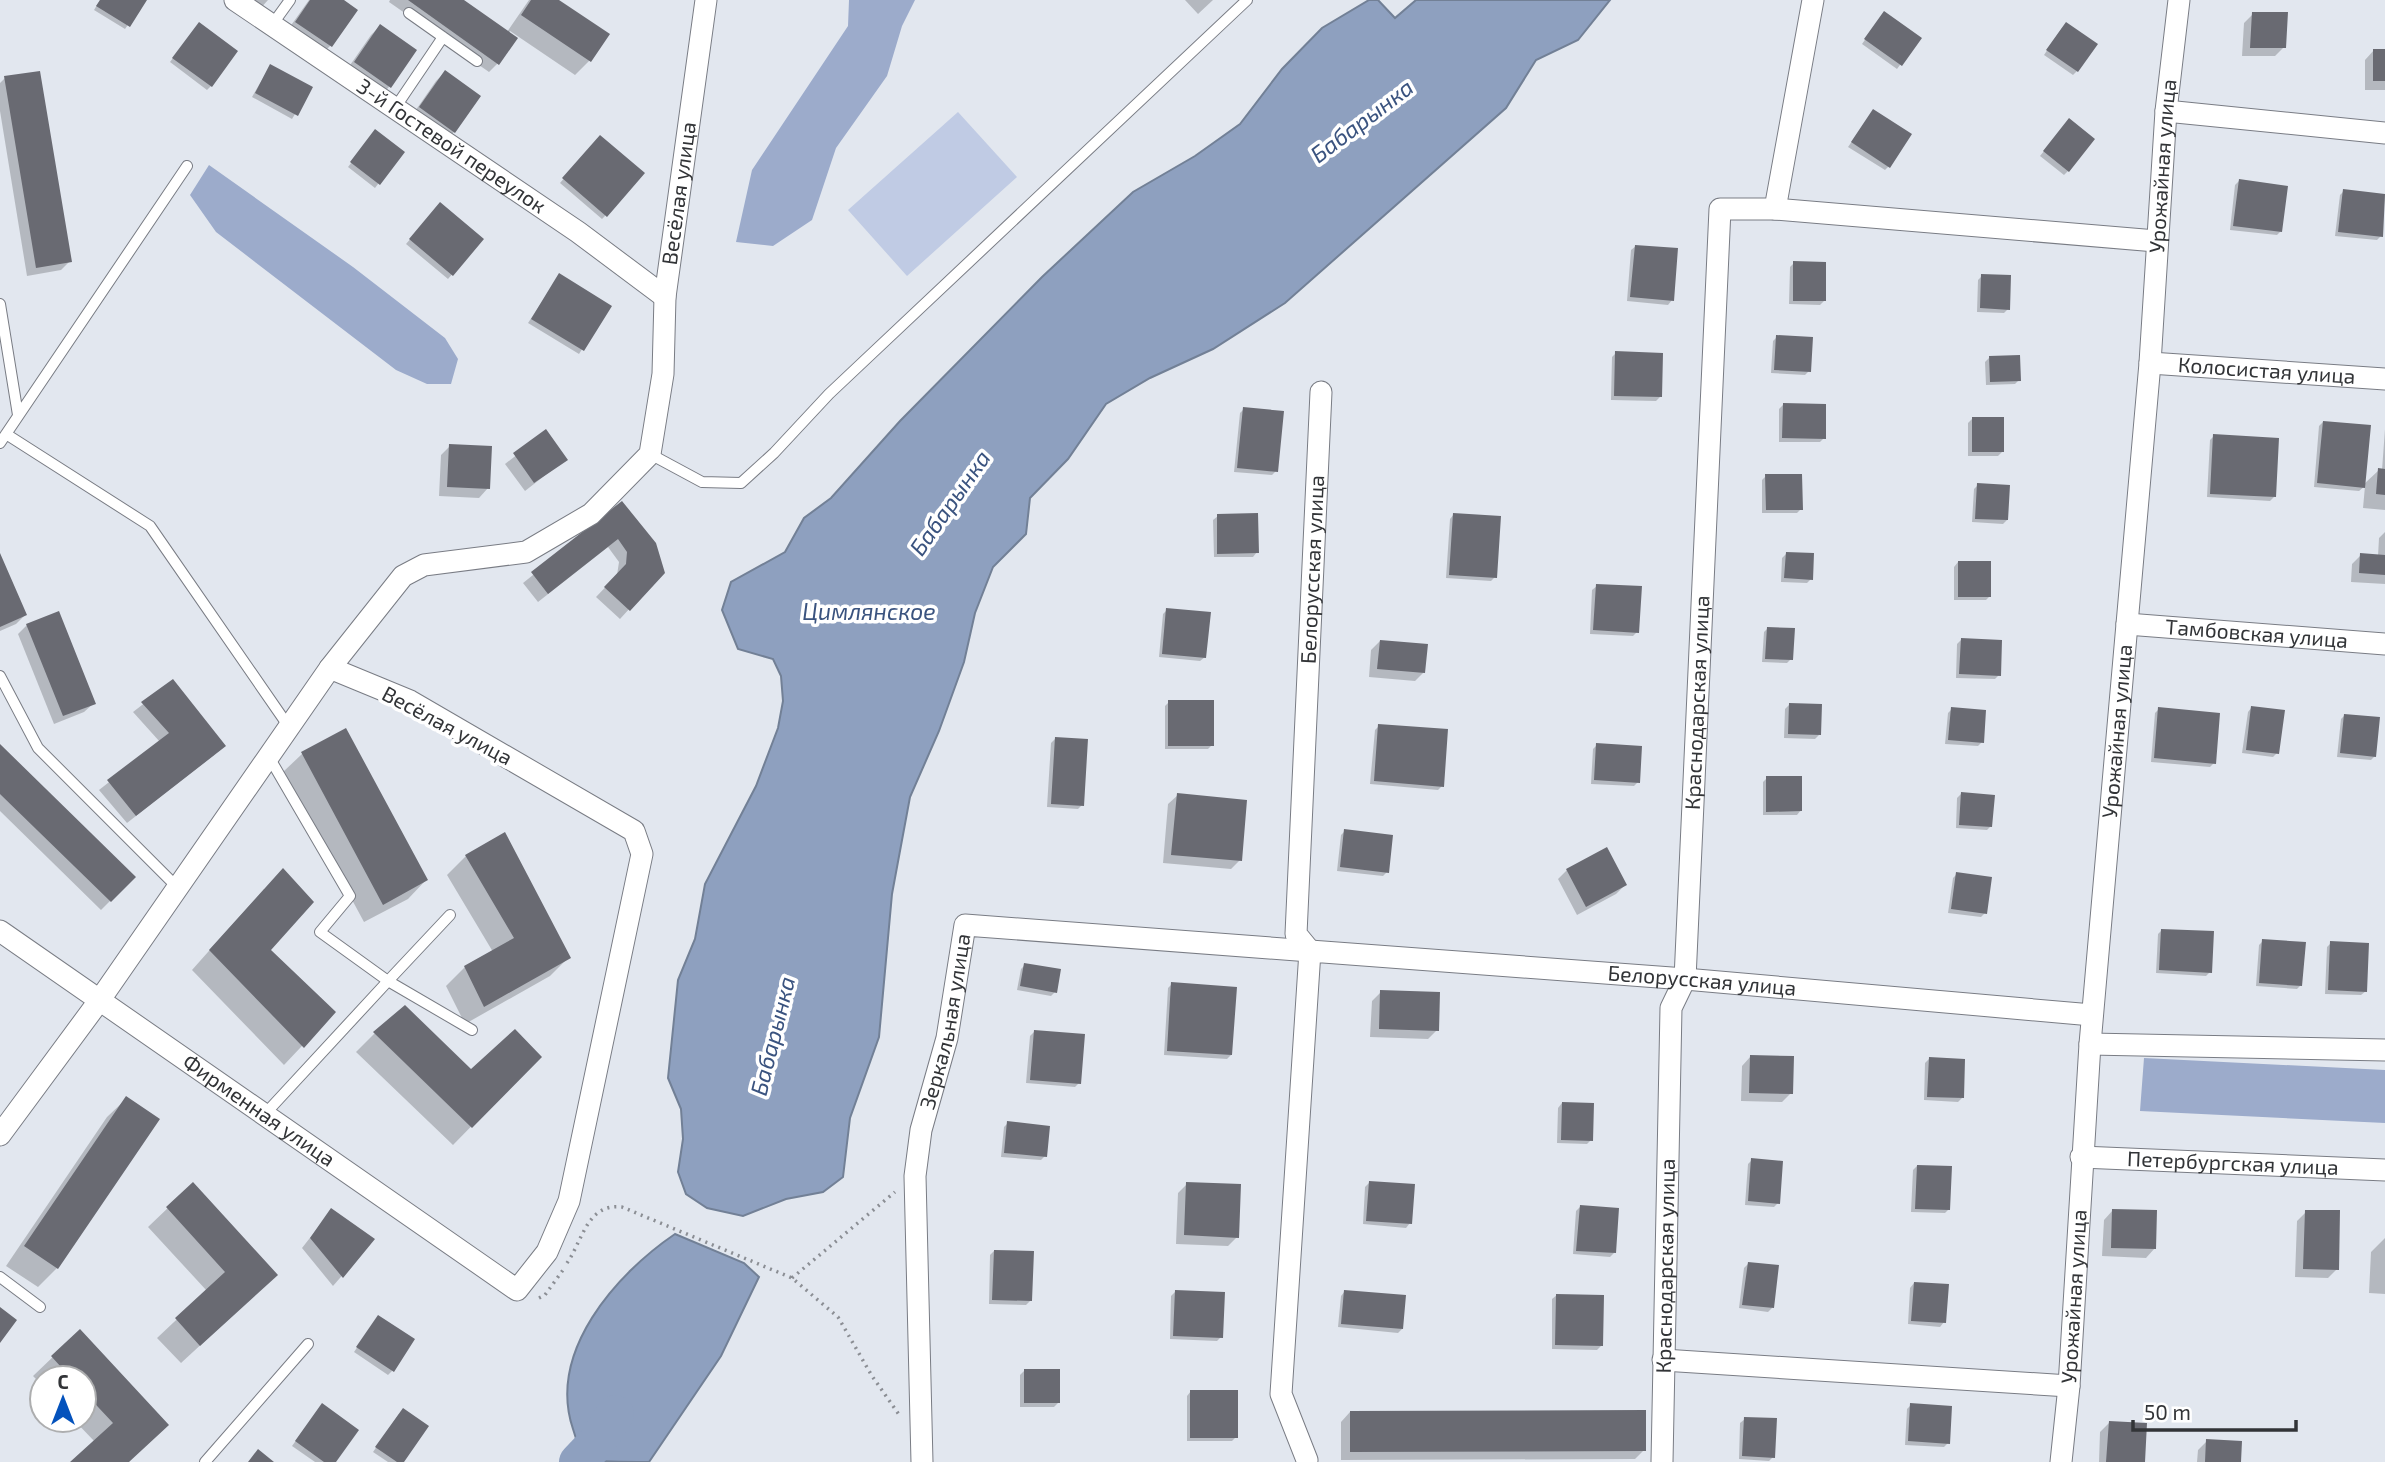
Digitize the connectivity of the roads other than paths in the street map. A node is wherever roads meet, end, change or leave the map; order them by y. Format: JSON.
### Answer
{"nodes":[{"id":1,"x":235,"y":0,"type":"edge"},
{"id":2,"x":289,"y":0,"type":"edge"},
{"id":3,"x":706,"y":0,"type":"edge"},
{"id":4,"x":1247,"y":0,"type":"edge"},
{"id":5,"x":1814,"y":0,"type":"edge"},
{"id":6,"x":2179,"y":0,"type":"edge"},
{"id":7,"x":409,"y":13,"type":"dead end"},
{"id":8,"x":272,"y":25,"type":"junction"},
{"id":9,"x":443,"y":37,"type":"junction"},
{"id":10,"x":477,"y":61,"type":"dead end"},
{"id":11,"x":395,"y":108,"type":"junction"},
{"id":12,"x":2166,"y":111,"type":"junction"},
{"id":13,"x":2385,"y":133,"type":"edge"},
{"id":14,"x":187,"y":166,"type":"dead end"},
{"id":15,"x":1775,"y":209,"type":"junction"},
{"id":16,"x":2156,"y":241,"type":"junction"},
{"id":17,"x":665,"y":297,"type":"junction"},
{"id":18,"x":0,"y":304,"type":"edge"},
{"id":19,"x":2150,"y":363,"type":"junction"},
{"id":20,"x":2385,"y":379,"type":"edge"},
{"id":21,"x":1321,"y":392,"type":"dead end"},
{"id":22,"x":18,"y":415,"type":"junction"},
{"id":23,"x":3,"y":438,"type":"edge"},
{"id":24,"x":650,"y":454,"type":"junction"},
{"id":25,"x":2127,"y":624,"type":"junction"},
{"id":26,"x":2385,"y":644,"type":"edge"},
{"id":27,"x":330,"y":668,"type":"junction"},
{"id":28,"x":0,"y":676,"type":"edge"},
{"id":29,"x":289,"y":727,"type":"junction"},
{"id":30,"x":268,"y":757,"type":"junction"},
{"id":31,"x":177,"y":887,"type":"junction"},
{"id":32,"x":450,"y":915,"type":"dead end"},
{"id":33,"x":0,"y":932,"type":"edge"},
{"id":34,"x":1310,"y":951,"type":"junction"},
{"id":35,"x":1685,"y":979,"type":"junction"},
{"id":36,"x":388,"y":981,"type":"junction"},
{"id":37,"x":99,"y":1000,"type":"junction"},
{"id":38,"x":2092,"y":1015,"type":"junction"},
{"id":39,"x":472,"y":1030,"type":"dead end"},
{"id":40,"x":2090,"y":1044,"type":"junction"},
{"id":41,"x":2385,"y":1050,"type":"edge"},
{"id":42,"x":265,"y":1114,"type":"junction"},
{"id":43,"x":0,"y":1135,"type":"edge"},
{"id":44,"x":2081,"y":1157,"type":"junction"},
{"id":45,"x":2385,"y":1170,"type":"edge"},
{"id":46,"x":0,"y":1277,"type":"edge"},
{"id":47,"x":517,"y":1290,"type":"joint"},
{"id":48,"x":40,"y":1307,"type":"dead end"},
{"id":49,"x":308,"y":1344,"type":"dead end"},
{"id":50,"x":1663,"y":1360,"type":"junction"},
{"id":51,"x":2068,"y":1387,"type":"junction"},
{"id":52,"x":922,"y":1453,"type":"edge"},
{"id":53,"x":1307,"y":1460,"type":"dead end"},
{"id":54,"x":205,"y":1462,"type":"edge"},
{"id":55,"x":1662,"y":1462,"type":"edge"},
{"id":56,"x":2061,"y":1462,"type":"edge"}],
"edges":[{"from":1,"to":8,"type":"street","name":"3-й Гостевой переулок"},
{"from":2,"to":8,"type":"lane"},
{"from":3,"to":17,"type":"street","name":"Весёлая улица"},
{"from":4,"to":24,"type":"lane"},
{"from":5,"to":15,"type":"street"},
{"from":6,"to":12,"type":"street","name":"Урожайная улица"},
{"from":7,"to":9,"type":"lane"},
{"from":8,"to":11,"type":"street","name":"3-й Гостевой переулок"},
{"from":9,"to":10,"type":"lane"},
{"from":9,"to":11,"type":"lane"},
{"from":11,"to":17,"type":"street","name":"3-й Гостевой переулок"},
{"from":12,"to":13,"type":"street"},
{"from":12,"to":16,"type":"street","name":"Урожайная улица"},
{"from":14,"to":22,"type":"lane"},
{"from":15,"to":16,"type":"street"},
{"from":15,"to":35,"type":"street","name":"Краснодарская улица"},
{"from":16,"to":19,"type":"street","name":"Урожайная улица"},
{"from":17,"to":24,"type":"street","name":"Весёлая улица"},
{"from":18,"to":22,"type":"lane"},
{"from":19,"to":20,"type":"street","name":"Колосистая улица"},
{"from":19,"to":25,"type":"street","name":"Урожайная улица"},
{"from":21,"to":34,"type":"street","name":"Белорусская улица"},
{"from":22,"to":23,"type":"lane"},
{"from":23,"to":29,"type":"lane"},
{"from":24,"to":27,"type":"street"},
{"from":25,"to":26,"type":"street","name":"Тамбовская улица"},
{"from":25,"to":38,"type":"street","name":"Урожайная улица"},
{"from":27,"to":29,"type":"street"},
{"from":27,"to":47,"type":"street","name":"Весёлая улица"},
{"from":28,"to":31,"type":"lane"},
{"from":29,"to":30,"type":"street"},
{"from":30,"to":31,"type":"street"},
{"from":30,"to":36,"type":"lane"},
{"from":31,"to":37,"type":"street"},
{"from":32,"to":36,"type":"lane"},
{"from":33,"to":37,"type":"street","name":"Фирменная улица"},
{"from":34,"to":35,"type":"street","name":"Белорусская улица"},
{"from":34,"to":52,"type":"street","name":"Зеркальная улица"},
{"from":34,"to":53,"type":"street","name":"Белорусская улица"},
{"from":35,"to":38,"type":"street","name":"Белорусская улица"},
{"from":35,"to":50,"type":"street","name":"Краснодарская улица"},
{"from":36,"to":39,"type":"lane"},
{"from":36,"to":42,"type":"lane"},
{"from":37,"to":42,"type":"street","name":"Фирменная улица"},
{"from":37,"to":43,"type":"street"},
{"from":38,"to":40,"type":"street","name":"Урожайная улица"},
{"from":40,"to":41,"type":"street"},
{"from":40,"to":44,"type":"street","name":"Урожайная улица"},
{"from":42,"to":47,"type":"street","name":"Фирменная улица"},
{"from":44,"to":45,"type":"street","name":"Петербургская улица"},
{"from":44,"to":51,"type":"street","name":"Урожайная улица"},
{"from":46,"to":48,"type":"lane"},
{"from":49,"to":54,"type":"lane"},
{"from":50,"to":51,"type":"street"},
{"from":50,"to":55,"type":"street","name":"Краснодарская улица"},
{"from":51,"to":56,"type":"street","name":"Урожайная улица"}]}
